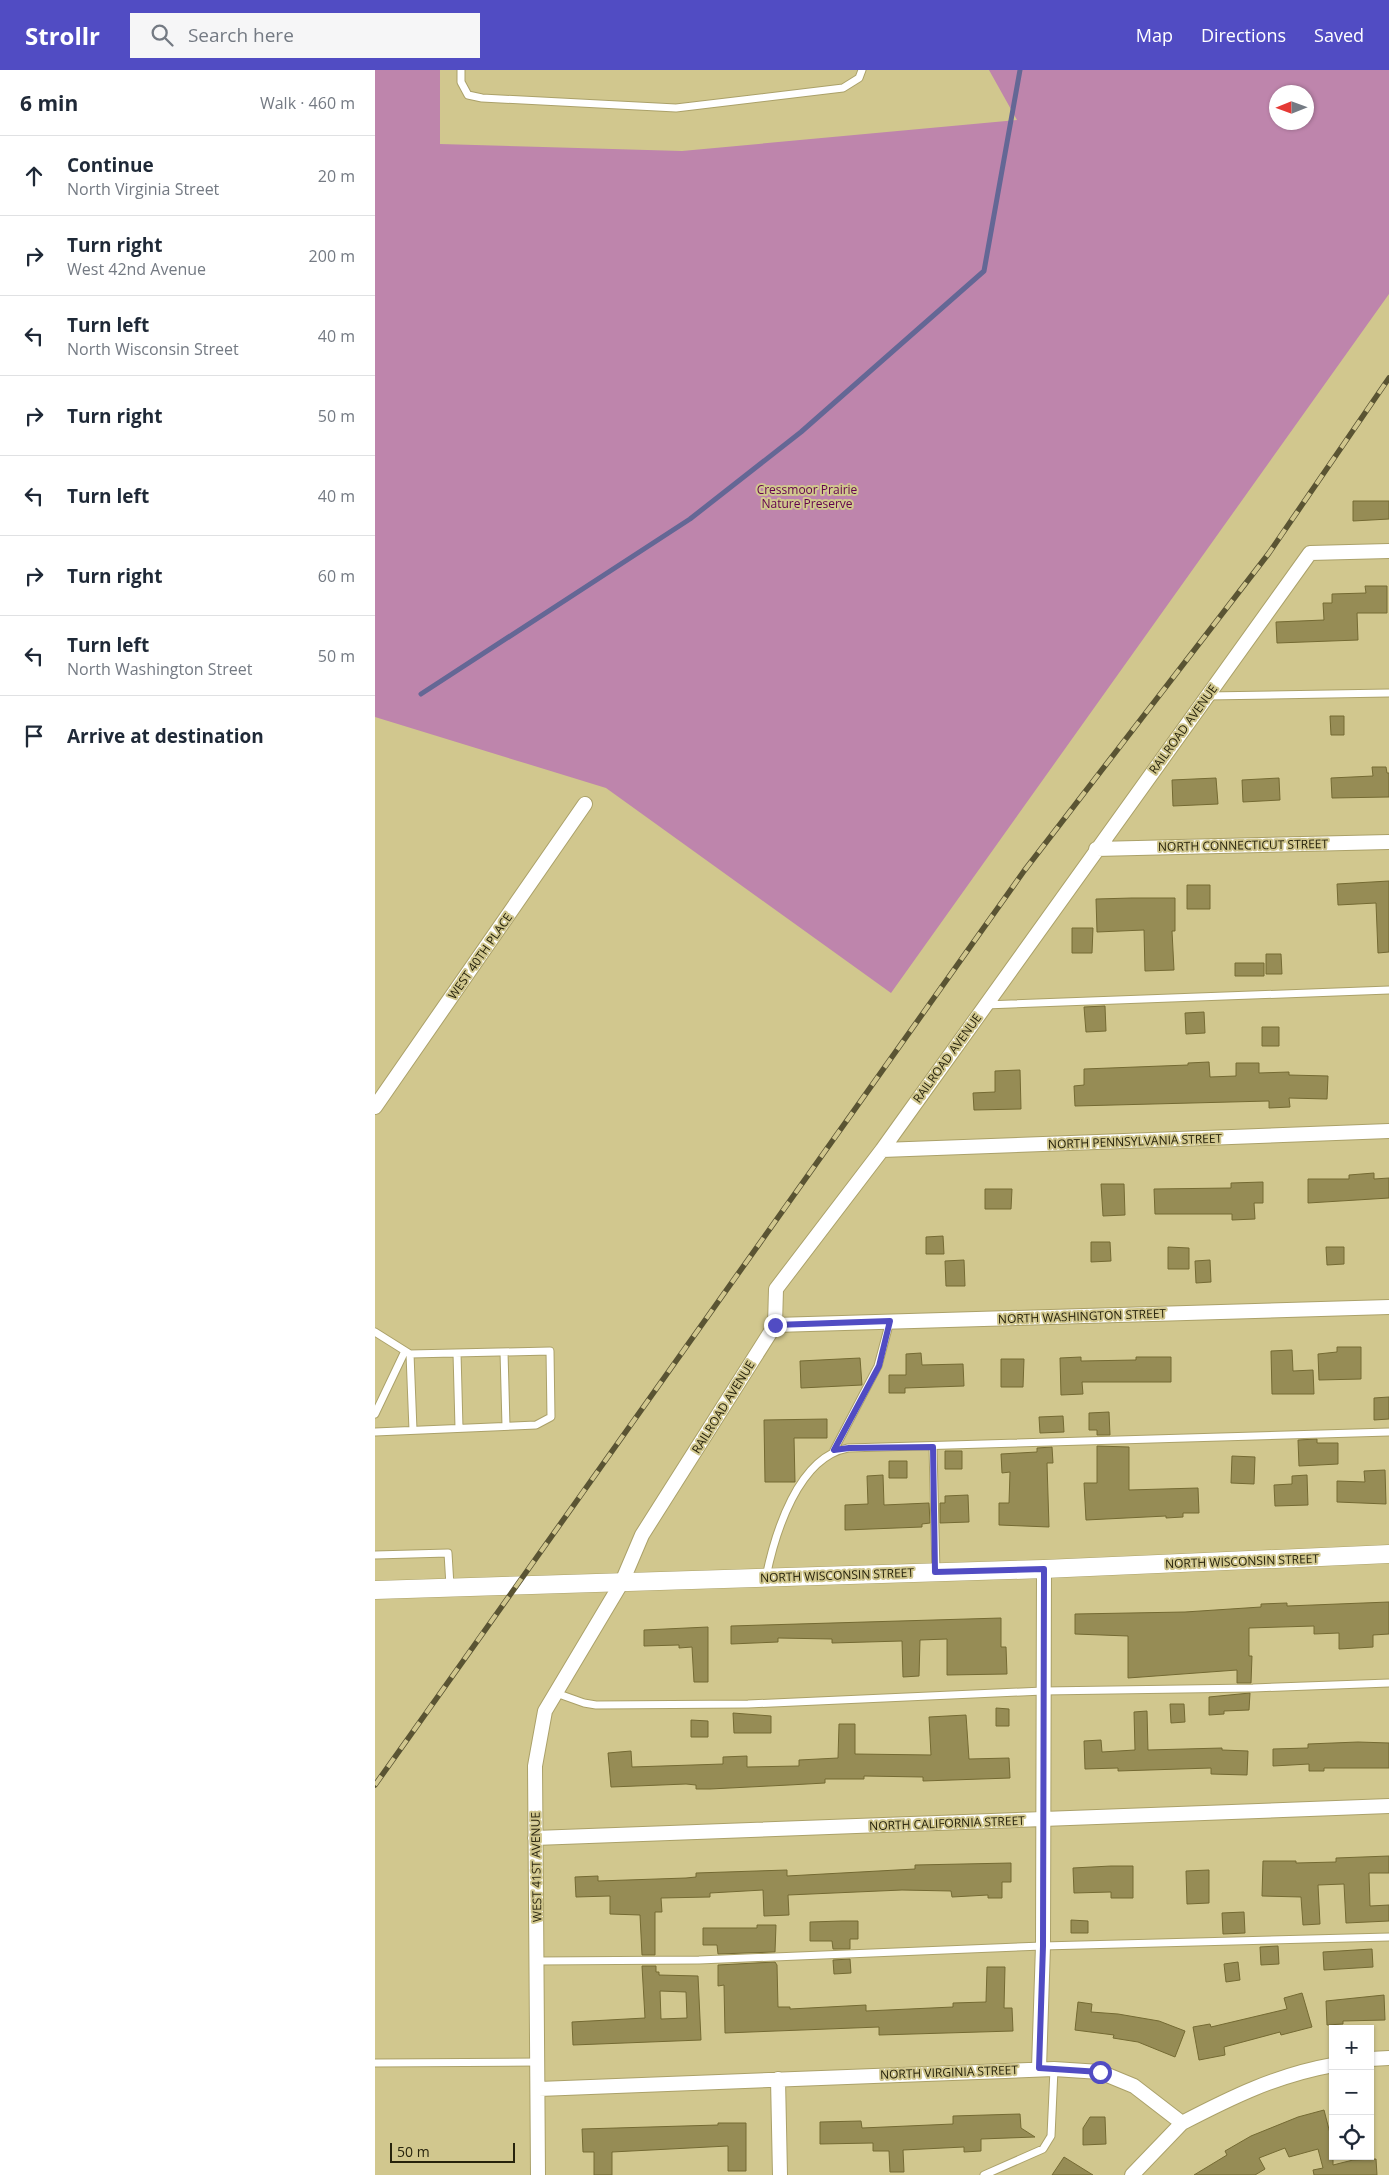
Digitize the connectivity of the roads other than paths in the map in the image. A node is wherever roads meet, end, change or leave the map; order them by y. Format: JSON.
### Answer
{"nodes":[{"id":1,"x":461,"y":70,"type":"edge"},
{"id":2,"x":862,"y":70,"type":"edge"},
{"id":3,"x":1389,"y":551,"type":"edge"},
{"id":4,"x":1389,"y":693,"type":"edge"},
{"id":5,"x":1207,"y":696,"type":"junction"},
{"id":6,"x":585,"y":804,"type":"dead end"},
{"id":7,"x":1389,"y":842,"type":"edge"},
{"id":8,"x":1096,"y":849,"type":"junction"},
{"id":9,"x":1389,"y":990,"type":"edge"},
{"id":10,"x":985,"y":1005,"type":"junction"},
{"id":11,"x":375,"y":1107,"type":"edge"},
{"id":12,"x":1389,"y":1132,"type":"edge"},
{"id":13,"x":882,"y":1150,"type":"junction"},
{"id":14,"x":1389,"y":1307,"type":"edge"},
{"id":15,"x":890,"y":1321,"type":"junction"},
{"id":16,"x":775,"y":1325,"type":"junction"},
{"id":17,"x":375,"y":1332,"type":"edge"},
{"id":18,"x":407,"y":1352,"type":"junction"},
{"id":19,"x":504,"y":1352,"type":"junction"},
{"id":20,"x":457,"y":1353,"type":"junction"},
{"id":21,"x":375,"y":1414,"type":"edge"},
{"id":22,"x":506,"y":1426,"type":"junction"},
{"id":23,"x":459,"y":1428,"type":"junction"},
{"id":24,"x":413,"y":1430,"type":"junction"},
{"id":25,"x":375,"y":1432,"type":"edge"},
{"id":26,"x":1389,"y":1432,"type":"edge"},
{"id":27,"x":933,"y":1447,"type":"junction"},
{"id":28,"x":834,"y":1450,"type":"junction"},
{"id":29,"x":1389,"y":1554,"type":"edge"},
{"id":30,"x":375,"y":1555,"type":"edge"},
{"id":31,"x":1044,"y":1569,"type":"junction"},
{"id":32,"x":935,"y":1572,"type":"junction"},
{"id":33,"x":766,"y":1577,"type":"junction"},
{"id":34,"x":622,"y":1582,"type":"junction"},
{"id":35,"x":450,"y":1587,"type":"junction"},
{"id":36,"x":375,"y":1590,"type":"edge"},
{"id":37,"x":1389,"y":1683,"type":"edge"},
{"id":38,"x":1043,"y":1691,"type":"junction"},
{"id":39,"x":556,"y":1693,"type":"junction"},
{"id":40,"x":1389,"y":1806,"type":"edge"},
{"id":41,"x":1041,"y":1820,"type":"junction"},
{"id":42,"x":535,"y":1838,"type":"junction"},
{"id":43,"x":1389,"y":1937,"type":"edge"},
{"id":44,"x":1043,"y":1946,"type":"junction"},
{"id":45,"x":537,"y":1960,"type":"junction"},
{"id":46,"x":1374,"y":2058,"type":"edge"},
{"id":47,"x":1389,"y":2058,"type":"edge"},
{"id":48,"x":538,"y":2062,"type":"junction"},
{"id":49,"x":375,"y":2063,"type":"edge"},
{"id":50,"x":1329,"y":2066,"type":"edge"},
{"id":51,"x":1039,"y":2068,"type":"junction"},
{"id":52,"x":1054,"y":2069,"type":"junction"},
{"id":53,"x":778,"y":2079,"type":"junction"},
{"id":54,"x":539,"y":2089,"type":"junction"},
{"id":55,"x":1182,"y":2123,"type":"junction"},
{"id":56,"x":538,"y":2175,"type":"edge"},
{"id":57,"x":783,"y":2175,"type":"edge"},
{"id":58,"x":984,"y":2175,"type":"edge"},
{"id":59,"x":1132,"y":2175,"type":"edge"}],
"edges":[{"from":1,"to":2,"type":"lane"},
{"from":3,"to":5,"type":"street","name":"RAILROAD AVENUE"},
{"from":4,"to":5,"type":"lane"},
{"from":5,"to":8,"type":"street","name":"RAILROAD AVENUE"},
{"from":6,"to":11,"type":"street","name":"WEST 40TH PLACE"},
{"from":7,"to":8,"type":"street","name":"NORTH CONNECTICUT STREET"},
{"from":8,"to":10,"type":"street","name":"RAILROAD AVENUE"},
{"from":9,"to":10,"type":"lane"},
{"from":10,"to":13,"type":"street","name":"RAILROAD AVENUE"},
{"from":12,"to":13,"type":"street","name":"NORTH PENNSYLVANIA STREET"},
{"from":13,"to":16,"type":"street","name":"RAILROAD AVENUE"},
{"from":14,"to":15,"type":"street","name":"NORTH WASHINGTON STREET"},
{"from":15,"to":16,"type":"street","name":"NORTH WASHINGTON STREET"},
{"from":15,"to":28,"type":"lane"},
{"from":16,"to":34,"type":"street","name":"RAILROAD AVENUE"},
{"from":17,"to":18,"type":"lane"},
{"from":18,"to":20,"type":"lane"},
{"from":18,"to":21,"type":"lane"},
{"from":18,"to":24,"type":"lane"},
{"from":19,"to":20,"type":"lane"},
{"from":19,"to":22,"type":"lane"},
{"from":19,"to":22,"type":"lane"},
{"from":20,"to":23,"type":"lane"},
{"from":22,"to":23,"type":"lane"},
{"from":23,"to":24,"type":"lane"},
{"from":24,"to":25,"type":"lane"},
{"from":26,"to":27,"type":"lane"},
{"from":27,"to":28,"type":"lane"},
{"from":27,"to":32,"type":"lane"},
{"from":28,"to":33,"type":"lane"},
{"from":29,"to":31,"type":"street","name":"NORTH WISCONSIN STREET"},
{"from":30,"to":35,"type":"lane"},
{"from":31,"to":32,"type":"street","name":"NORTH WISCONSIN STREET"},
{"from":31,"to":38,"type":"street"},
{"from":32,"to":33,"type":"street","name":"NORTH WISCONSIN STREET"},
{"from":33,"to":34,"type":"street","name":"NORTH WISCONSIN STREET"},
{"from":34,"to":35,"type":"street","name":"NORTH WISCONSIN STREET"},
{"from":34,"to":39,"type":"street","name":"WEST 41ST AVENUE"},
{"from":35,"to":36,"type":"street","name":"NORTH WISCONSIN STREET"},
{"from":37,"to":38,"type":"lane"},
{"from":38,"to":39,"type":"lane"},
{"from":38,"to":41,"type":"street"},
{"from":39,"to":42,"type":"street","name":"WEST 41ST AVENUE"},
{"from":40,"to":41,"type":"street","name":"NORTH CALIFORNIA STREET"},
{"from":41,"to":42,"type":"street","name":"NORTH CALIFORNIA STREET"},
{"from":41,"to":44,"type":"street"},
{"from":42,"to":45,"type":"street","name":"WEST 41ST AVENUE"},
{"from":43,"to":44,"type":"lane"},
{"from":44,"to":45,"type":"lane"},
{"from":44,"to":51,"type":"street"},
{"from":45,"to":48,"type":"street","name":"WEST 41ST AVENUE"},
{"from":46,"to":47,"type":"street"},
{"from":48,"to":49,"type":"lane"},
{"from":48,"to":54,"type":"street","name":"WEST 41ST AVENUE"},
{"from":50,"to":55,"type":"street"},
{"from":51,"to":52,"type":"street","name":"NORTH VIRGINIA STREET"},
{"from":51,"to":53,"type":"street","name":"NORTH VIRGINIA STREET"},
{"from":52,"to":55,"type":"street","name":"NORTH VIRGINIA STREET"},
{"from":52,"to":58,"type":"lane"},
{"from":53,"to":54,"type":"street","name":"NORTH VIRGINIA STREET"},
{"from":53,"to":57,"type":"street"},
{"from":54,"to":56,"type":"street","name":"WEST 41ST AVENUE"},
{"from":55,"to":59,"type":"street"}]}
